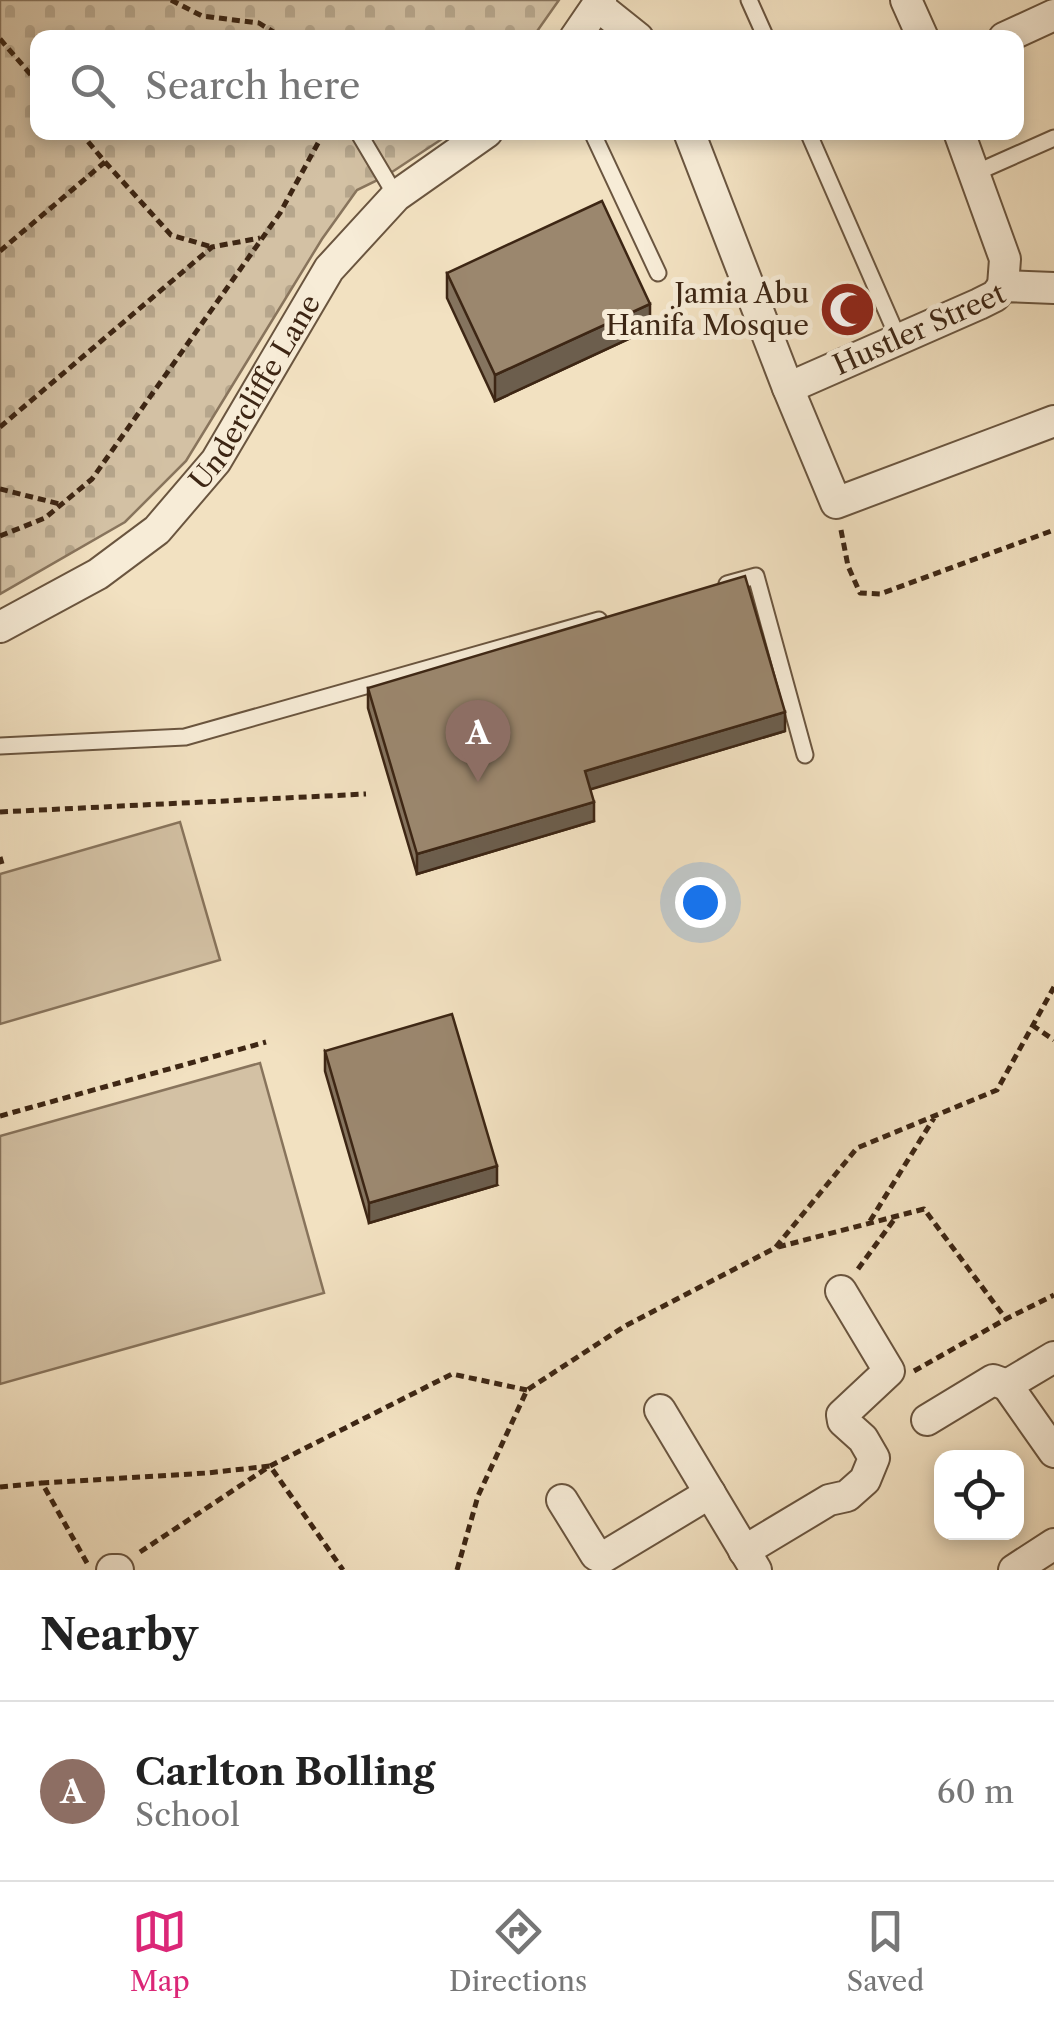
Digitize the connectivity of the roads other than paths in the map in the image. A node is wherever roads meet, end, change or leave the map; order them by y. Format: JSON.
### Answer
{"nodes":[{"id":1,"x":750,"y":0,"type":"edge"},
{"id":2,"x":906,"y":0,"type":"edge"},
{"id":3,"x":600,"y":3,"type":"edge"},
{"id":4,"x":1054,"y":15,"type":"edge"},
{"id":5,"x":581,"y":30,"type":"edge"},
{"id":6,"x":629,"y":30,"type":"edge"},
{"id":7,"x":763,"y":30,"type":"edge"},
{"id":8,"x":919,"y":30,"type":"edge"},
{"id":9,"x":1021,"y":30,"type":"edge"},
{"id":10,"x":1054,"y":138,"type":"edge"},
{"id":11,"x":363,"y":140,"type":"edge"},
{"id":12,"x":476,"y":140,"type":"edge"},
{"id":13,"x":596,"y":140,"type":"edge"},
{"id":14,"x":692,"y":140,"type":"edge"},
{"id":15,"x":812,"y":140,"type":"edge"},
{"id":16,"x":962,"y":140,"type":"edge"},
{"id":17,"x":973,"y":174,"type":"junction"},
{"id":18,"x":396,"y":196,"type":"junction"},
{"id":19,"x":658,"y":274,"type":"dead end"},
{"id":20,"x":1003,"y":286,"type":"junction"},
{"id":21,"x":1054,"y":288,"type":"edge"},
{"id":22,"x":899,"y":340,"type":"junction"},
{"id":23,"x":788,"y":388,"type":"junction"},
{"id":24,"x":1054,"y":422,"type":"edge"},
{"id":25,"x":718,"y":586,"type":"edge"},
{"id":26,"x":622,"y":614,"type":"edge"},
{"id":27,"x":0,"y":627,"type":"edge"},
{"id":28,"x":0,"y":746,"type":"edge"},
{"id":29,"x":805,"y":754,"type":"dead end"},
{"id":30,"x":841,"y":1291,"type":"road end"},
{"id":31,"x":1054,"y":1357,"type":"edge"},
{"id":32,"x":1007,"y":1384,"type":"junction"},
{"id":33,"x":660,"y":1410,"type":"dead end"},
{"id":34,"x":928,"y":1420,"type":"dead end"},
{"id":35,"x":1054,"y":1452,"type":"edge"},
{"id":36,"x":710,"y":1493,"type":"junction"},
{"id":37,"x":562,"y":1500,"type":"dead end"},
{"id":38,"x":1054,"y":1544,"type":"edge"},
{"id":39,"x":750,"y":1561,"type":"edge"},
{"id":40,"x":605,"y":1564,"type":"edge"},
{"id":41,"x":1014,"y":1570,"type":"edge"}],
"edges":[{"from":1,"to":7,"type":"lane"},
{"from":2,"to":8,"type":"street"},
{"from":3,"to":5,"type":"street"},
{"from":3,"to":6,"type":"street"},
{"from":4,"to":9,"type":"street"},
{"from":10,"to":17,"type":"lane"},
{"from":11,"to":18,"type":"lane"},
{"from":12,"to":18,"type":"street","name":"Undercliffe Lane"},
{"from":13,"to":19,"type":"lane"},
{"from":14,"to":23,"type":"street"},
{"from":15,"to":22,"type":"lane"},
{"from":16,"to":17,"type":"street"},
{"from":17,"to":20,"type":"street"},
{"from":18,"to":27,"type":"street","name":"Undercliffe Lane"},
{"from":20,"to":21,"type":"street","name":"Hustler Street"},
{"from":20,"to":22,"type":"street","name":"Hustler Street"},
{"from":22,"to":23,"type":"street","name":"Hustler Street"},
{"from":23,"to":24,"type":"street"},
{"from":25,"to":29,"type":"lane"},
{"from":26,"to":28,"type":"lane"},
{"from":30,"to":39,"type":"street"},
{"from":31,"to":32,"type":"street"},
{"from":32,"to":34,"type":"street"},
{"from":32,"to":35,"type":"street"},
{"from":33,"to":36,"type":"street"},
{"from":36,"to":39,"type":"street"},
{"from":36,"to":40,"type":"street"},
{"from":37,"to":40,"type":"street"},
{"from":38,"to":41,"type":"street"}]}
